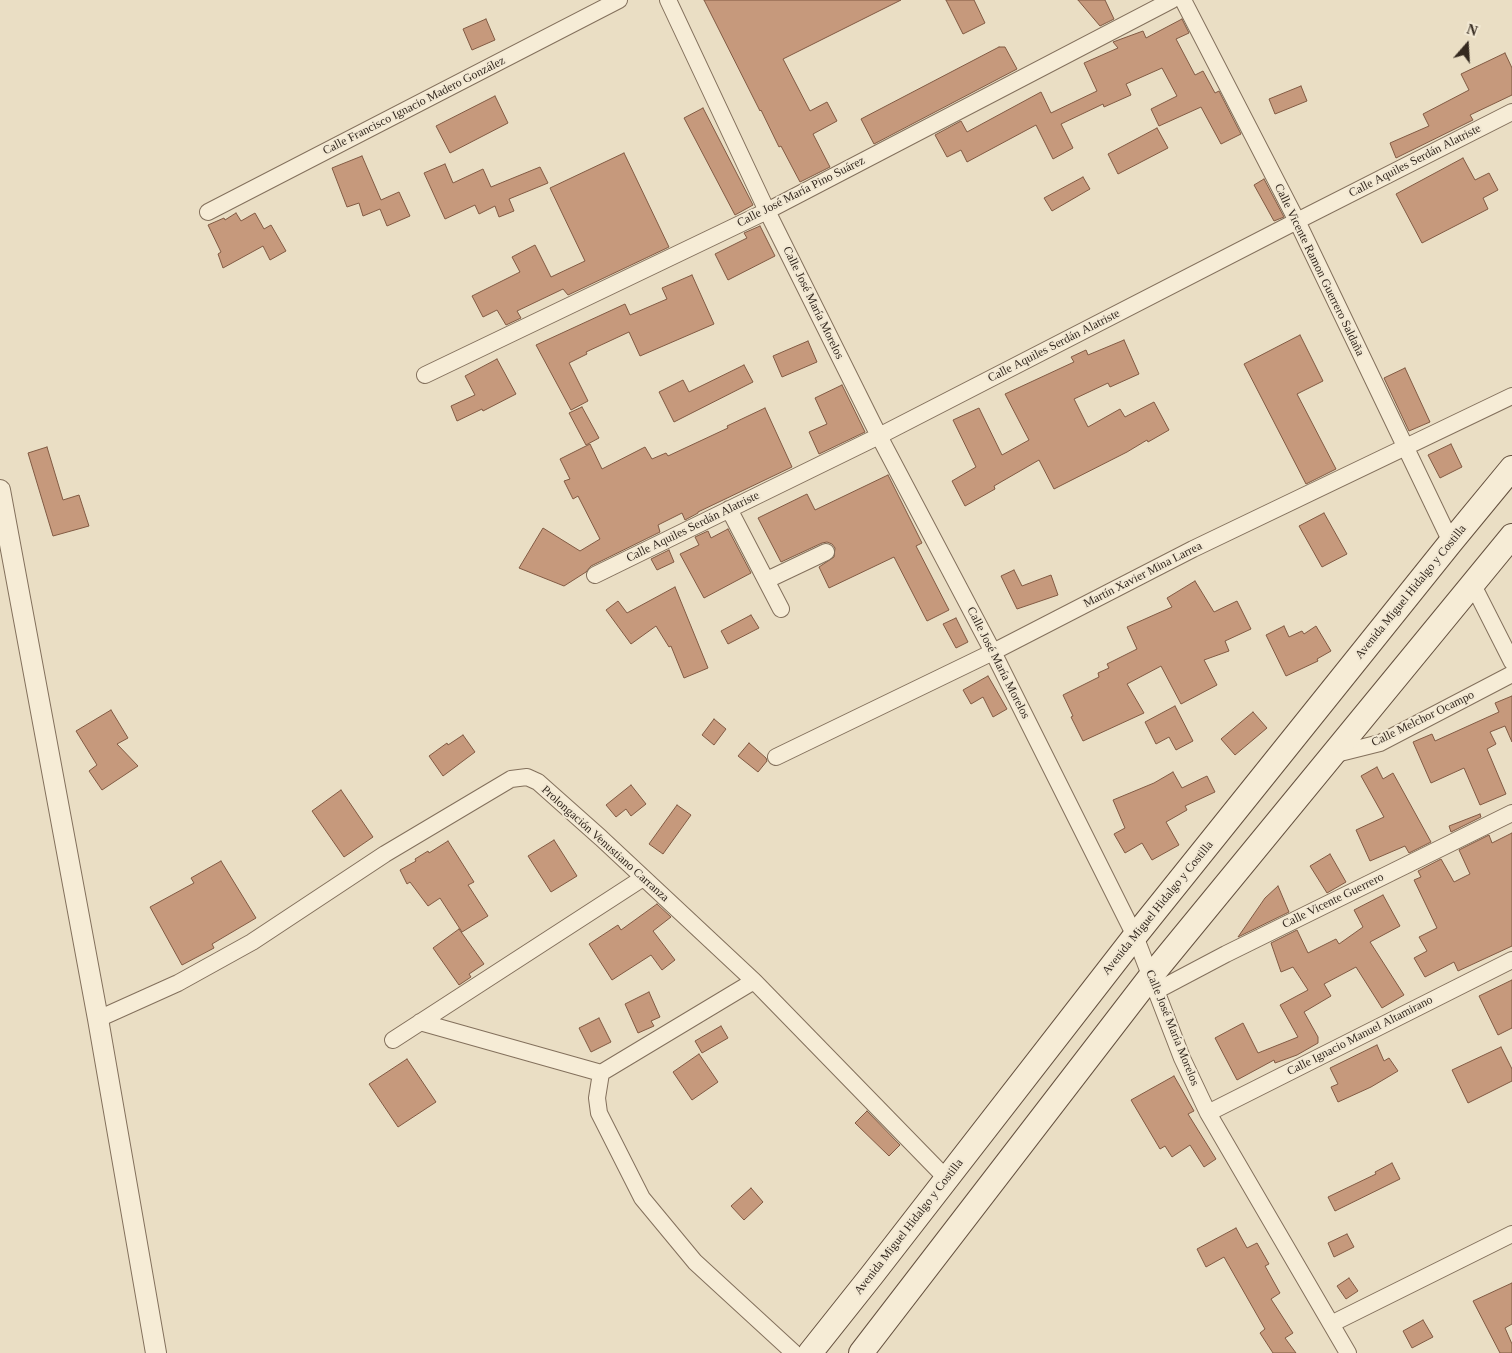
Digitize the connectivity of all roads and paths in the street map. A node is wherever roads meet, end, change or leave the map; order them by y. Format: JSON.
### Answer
{"nodes":[{"id":1,"x":619,"y":0,"type":"edge"},
{"id":2,"x":668,"y":0,"type":"edge"},
{"id":3,"x":1172,"y":0,"type":"edge"},
{"id":4,"x":1183,"y":0,"type":"edge"},
{"id":5,"x":1512,"y":112,"type":"edge"},
{"id":6,"x":767,"y":210,"type":"junction"},
{"id":7,"x":208,"y":212,"type":"dead end"},
{"id":8,"x":1296,"y":220,"type":"junction"},
{"id":9,"x":425,"y":375,"type":"dead end"},
{"id":10,"x":1512,"y":396,"type":"edge"},
{"id":11,"x":879,"y":436,"type":"junction"},
{"id":12,"x":1404,"y":447,"type":"junction"},
{"id":13,"x":1512,"y":468,"type":"edge"},
{"id":14,"x":0,"y":490,"type":"edge"},
{"id":15,"x":729,"y":509,"type":"junction"},
{"id":16,"x":1512,"y":536,"type":"edge"},
{"id":17,"x":1451,"y":542,"type":"junction"},
{"id":18,"x":826,"y":552,"type":"dead end"},
{"id":19,"x":595,"y":575,"type":"dead end"},
{"id":20,"x":766,"y":580,"type":"junction"},
{"id":21,"x":1473,"y":585,"type":"junction"},
{"id":22,"x":781,"y":609,"type":"dead end"},
{"id":23,"x":994,"y":652,"type":"junction"},
{"id":24,"x":1512,"y":662,"type":"edge"},
{"id":25,"x":1512,"y":674,"type":"edge"},
{"id":26,"x":1332,"y":755,"type":"junction"},
{"id":27,"x":776,"y":757,"type":"dead end"},
{"id":28,"x":1512,"y":813,"type":"edge"},
{"id":29,"x":643,"y":878,"type":"junction"},
{"id":30,"x":1135,"y":936,"type":"junction"},
{"id":31,"x":1512,"y":960,"type":"edge"},
{"id":32,"x":754,"y":980,"type":"junction"},
{"id":33,"x":1154,"y":984,"type":"junction"},
{"id":34,"x":98,"y":1019,"type":"junction"},
{"id":35,"x":420,"y":1022,"type":"junction"},
{"id":36,"x":393,"y":1040,"type":"dead end"},
{"id":37,"x":601,"y":1073,"type":"junction"},
{"id":38,"x":1208,"y":1113,"type":"junction"},
{"id":39,"x":946,"y":1178,"type":"junction"},
{"id":40,"x":1512,"y":1234,"type":"edge"},
{"id":41,"x":1331,"y":1324,"type":"junction"},
{"id":42,"x":156,"y":1353,"type":"edge"},
{"id":43,"x":794,"y":1353,"type":"edge"},
{"id":44,"x":810,"y":1353,"type":"edge"},
{"id":45,"x":861,"y":1353,"type":"edge"},
{"id":46,"x":1348,"y":1353,"type":"edge"}],
"edges":[{"from":1,"to":7,"type":"street","name":"Calle Francisco Ignacio Madero González"},
{"from":2,"to":6,"type":"street","name":"Calle José María Morelos"},
{"from":3,"to":6,"type":"street","name":"Calle José María Pino Suárez"},
{"from":4,"to":8,"type":"street","name":"Calle Vicente Ramon Guerrero Saldaña"},
{"from":5,"to":8,"type":"street","name":"Calle Aquiles Serdán Alatriste"},
{"from":6,"to":9,"type":"street","name":"Calle José María Pino Suárez"},
{"from":6,"to":11,"type":"street","name":"Calle José María Morelos"},
{"from":8,"to":11,"type":"street","name":"Calle Aquiles Serdán Alatriste"},
{"from":8,"to":12,"type":"street","name":"Calle Vicente Ramon Guerrero Saldaña"},
{"from":10,"to":12,"type":"street","name":"Martín Xavier Mina Larrea"},
{"from":11,"to":15,"type":"street","name":"Calle Aquiles Serdán Alatriste"},
{"from":11,"to":23,"type":"street","name":"Calle José María Morelos"},
{"from":12,"to":17,"type":"street","name":"Calle Vicente Ramon Guerrero Saldaña"},
{"from":12,"to":23,"type":"street","name":"Martín Xavier Mina Larrea"},
{"from":13,"to":17,"type":"main road","name":"Avenida Miguel Hidalgo y Costilla"},
{"from":14,"to":34,"type":"street"},
{"from":15,"to":19,"type":"street","name":"Calle Aquiles Serdán Alatriste"},
{"from":15,"to":20,"type":"street"},
{"from":16,"to":21,"type":"main road"},
{"from":17,"to":30,"type":"main road","name":"Avenida Miguel Hidalgo y Costilla"},
{"from":18,"to":20,"type":"street"},
{"from":20,"to":22,"type":"street"},
{"from":21,"to":24,"type":"street"},
{"from":21,"to":26,"type":"main road"},
{"from":23,"to":27,"type":"street","name":"Martín Xavier Mina Larrea"},
{"from":23,"to":30,"type":"street","name":"Calle José María Morelos"},
{"from":25,"to":26,"type":"street","name":"Calle Melchor Ocampo"},
{"from":26,"to":33,"type":"main road"},
{"from":28,"to":33,"type":"street","name":"Calle Vicente Guerrero"},
{"from":29,"to":32,"type":"street","name":"Prolongación Venustiano Carranza"},
{"from":29,"to":34,"type":"street","name":"Prolongación Venustiano Carranza"},
{"from":29,"to":35,"type":"street"},
{"from":30,"to":33,"type":"street","name":"Calle José María Morelos"},
{"from":30,"to":39,"type":"main road","name":"Avenida Miguel Hidalgo y Costilla"},
{"from":31,"to":38,"type":"street","name":"Calle Ignacio Manuel Altamirano"},
{"from":32,"to":37,"type":"street"},
{"from":32,"to":39,"type":"street","name":"Prolongación Venustiano Carranza"},
{"from":33,"to":38,"type":"street","name":"Calle José María Morelos"},
{"from":33,"to":45,"type":"main road"},
{"from":34,"to":42,"type":"street"},
{"from":35,"to":36,"type":"street"},
{"from":35,"to":37,"type":"street"},
{"from":37,"to":43,"type":"street"},
{"from":38,"to":41,"type":"street","name":"Calle José María Morelos"},
{"from":39,"to":44,"type":"main road","name":"Avenida Miguel Hidalgo y Costilla"},
{"from":40,"to":41,"type":"street"},
{"from":41,"to":46,"type":"street","name":"Calle José María Morelos"}]}
